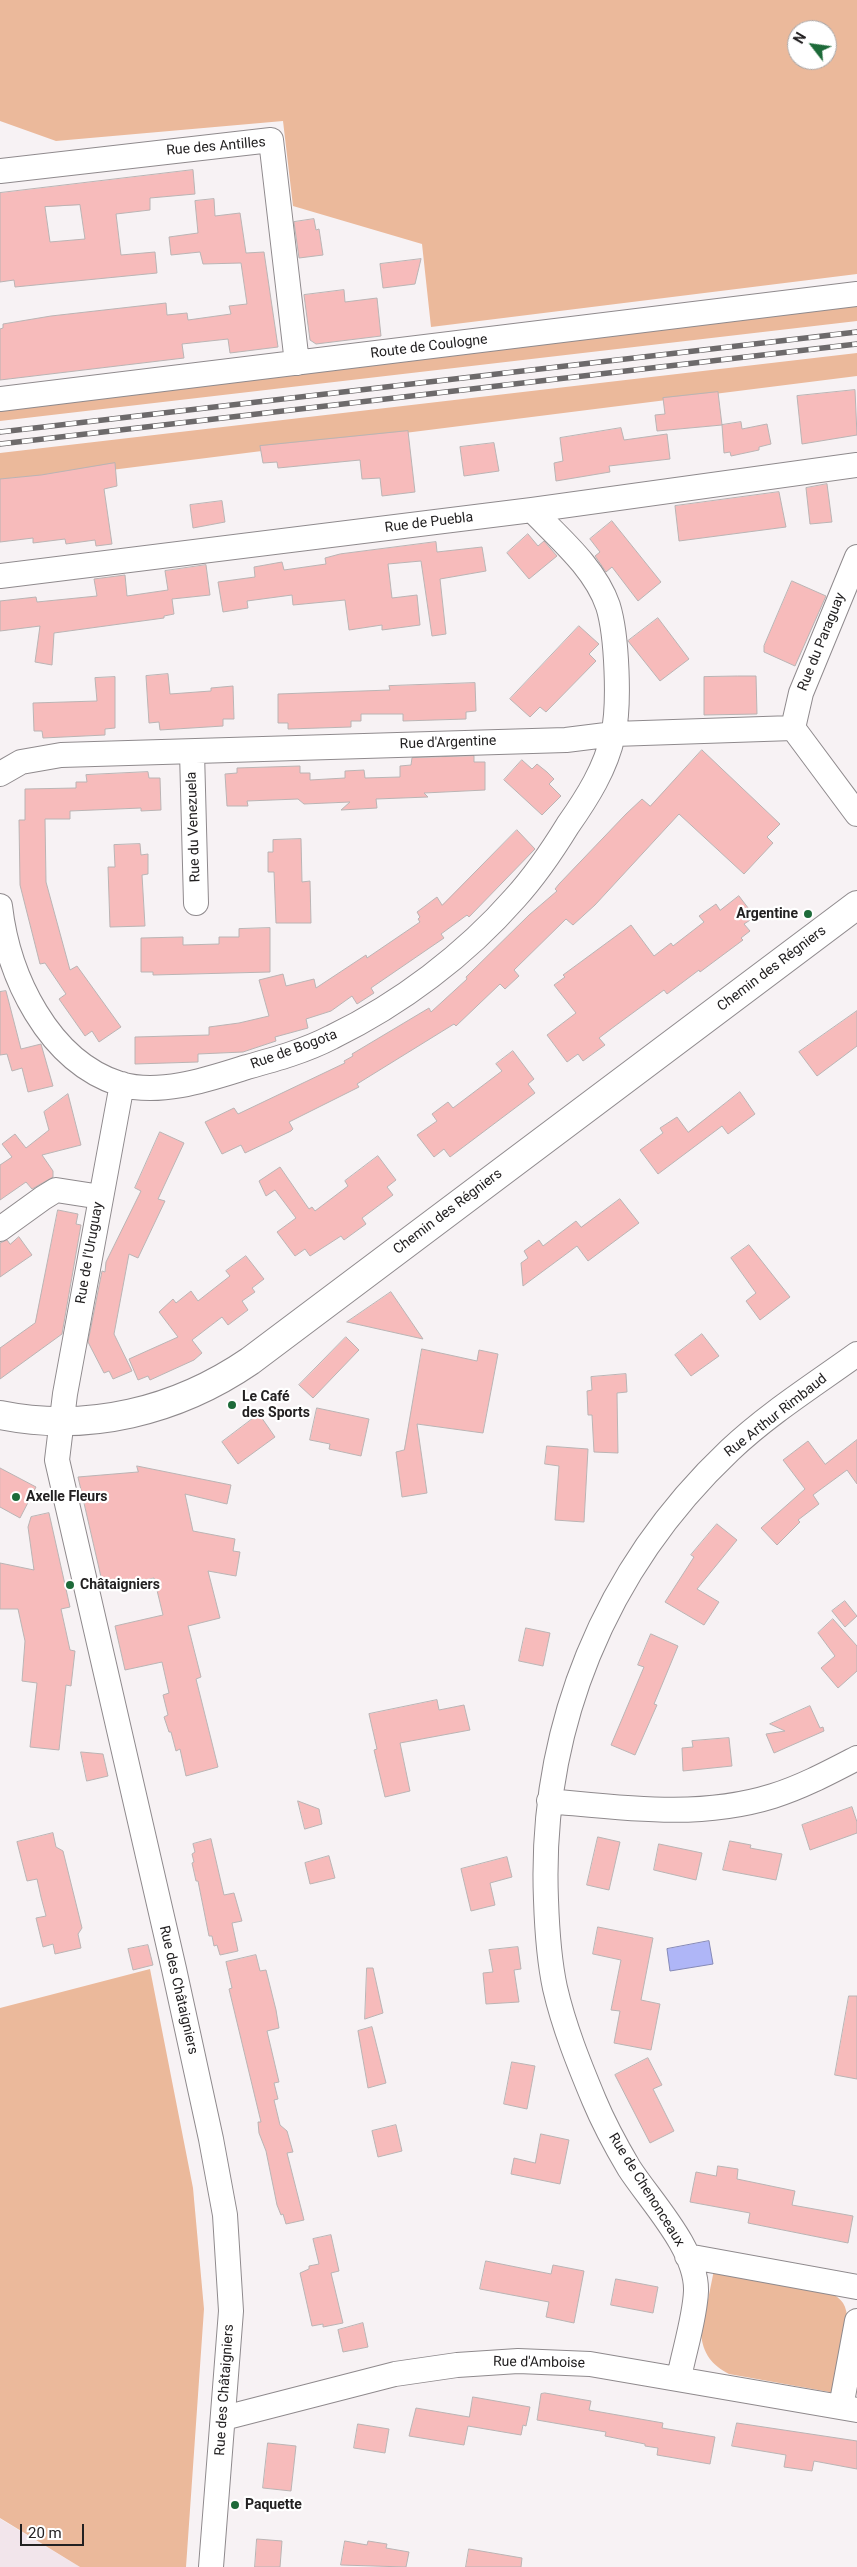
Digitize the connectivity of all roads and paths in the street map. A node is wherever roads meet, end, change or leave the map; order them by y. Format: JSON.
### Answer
{"nodes":[{"id":1,"x":0,"y":171,"type":"edge"},
{"id":2,"x":857,"y":294,"type":"edge"},
{"id":3,"x":297,"y":363,"type":"junction"},
{"id":4,"x":0,"y":399,"type":"edge"},
{"id":5,"x":857,"y":466,"type":"edge"},
{"id":6,"x":532,"y":510,"type":"junction"},
{"id":7,"x":857,"y":557,"type":"edge"},
{"id":8,"x":0,"y":576,"type":"edge"},
{"id":9,"x":793,"y":728,"type":"junction"},
{"id":10,"x":614,"y":734,"type":"junction"},
{"id":11,"x":192,"y":752,"type":"junction"},
{"id":12,"x":0,"y":774,"type":"edge"},
{"id":13,"x":857,"y":814,"type":"edge"},
{"id":14,"x":196,"y":903,"type":"dead end"},
{"id":15,"x":857,"y":905,"type":"edge"},
{"id":16,"x":0,"y":906,"type":"edge"},
{"id":17,"x":122,"y":1084,"type":"junction"},
{"id":18,"x":101,"y":1197,"type":"junction"},
{"id":19,"x":0,"y":1229,"type":"edge"},
{"id":20,"x":857,"y":1354,"type":"edge"},
{"id":21,"x":0,"y":1415,"type":"edge"},
{"id":22,"x":60,"y":1422,"type":"junction"},
{"id":23,"x":857,"y":1758,"type":"edge"},
{"id":24,"x":549,"y":1801,"type":"junction"},
{"id":25,"x":571,"y":2041,"type":"joint"},
{"id":26,"x":687,"y":2256,"type":"junction"},
{"id":27,"x":857,"y":2287,"type":"edge"},
{"id":28,"x":857,"y":2321,"type":"edge"},
{"id":29,"x":679,"y":2378,"type":"junction"},
{"id":30,"x":849,"y":2409,"type":"edge"},
{"id":31,"x":224,"y":2418,"type":"junction"},
{"id":32,"x":211,"y":2567,"type":"edge"}],
"edges":[{"from":1,"to":3,"type":"street","name":"Rue des Antilles"},
{"from":2,"to":3,"type":"street","name":"Route de Coulogne"},
{"from":3,"to":4,"type":"street","name":"Route de Coulogne"},
{"from":5,"to":6,"type":"street","name":"Rue de Puebla"},
{"from":6,"to":8,"type":"street","name":"Rue de Puebla"},
{"from":6,"to":10,"type":"street"},
{"from":7,"to":9,"type":"street","name":"Rue du Paraguay"},
{"from":9,"to":10,"type":"street","name":"Rue d'Argentine"},
{"from":9,"to":13,"type":"street"},
{"from":10,"to":11,"type":"street","name":"Rue d'Argentine"},
{"from":10,"to":17,"type":"street","name":"Rue de Bogota"},
{"from":11,"to":12,"type":"street","name":"Rue d'Argentine"},
{"from":11,"to":14,"type":"street","name":"Rue du Venezuela"},
{"from":15,"to":22,"type":"main road","name":"Chemin des Régniers"},
{"from":16,"to":17,"type":"street","name":"Rue de Bogota"},
{"from":17,"to":18,"type":"street","name":"Rue de l'Uruguay"},
{"from":18,"to":19,"type":"street"},
{"from":18,"to":22,"type":"street","name":"Rue de l'Uruguay"},
{"from":20,"to":24,"type":"street","name":"Rue Arthur Rimbaud"},
{"from":21,"to":22,"type":"main road","name":"Chemin des Régniers"},
{"from":22,"to":31,"type":"street","name":"Rue des Châtaigniers"},
{"from":23,"to":24,"type":"street"},
{"from":24,"to":25,"type":"street","name":"Rue Arthur Rimbaud"},
{"from":25,"to":26,"type":"street","name":"Rue de Chenonceaux"},
{"from":26,"to":27,"type":"street","name":"Rue de Chenonceaux"},
{"from":26,"to":29,"type":"street","name":"Rue de Chenonceaux"},
{"from":28,"to":30,"type":"street"},
{"from":29,"to":30,"type":"street","name":"Rue d'Amboise"},
{"from":29,"to":31,"type":"street","name":"Rue d'Amboise"},
{"from":31,"to":32,"type":"street","name":"Rue des Châtaigniers"}]}
